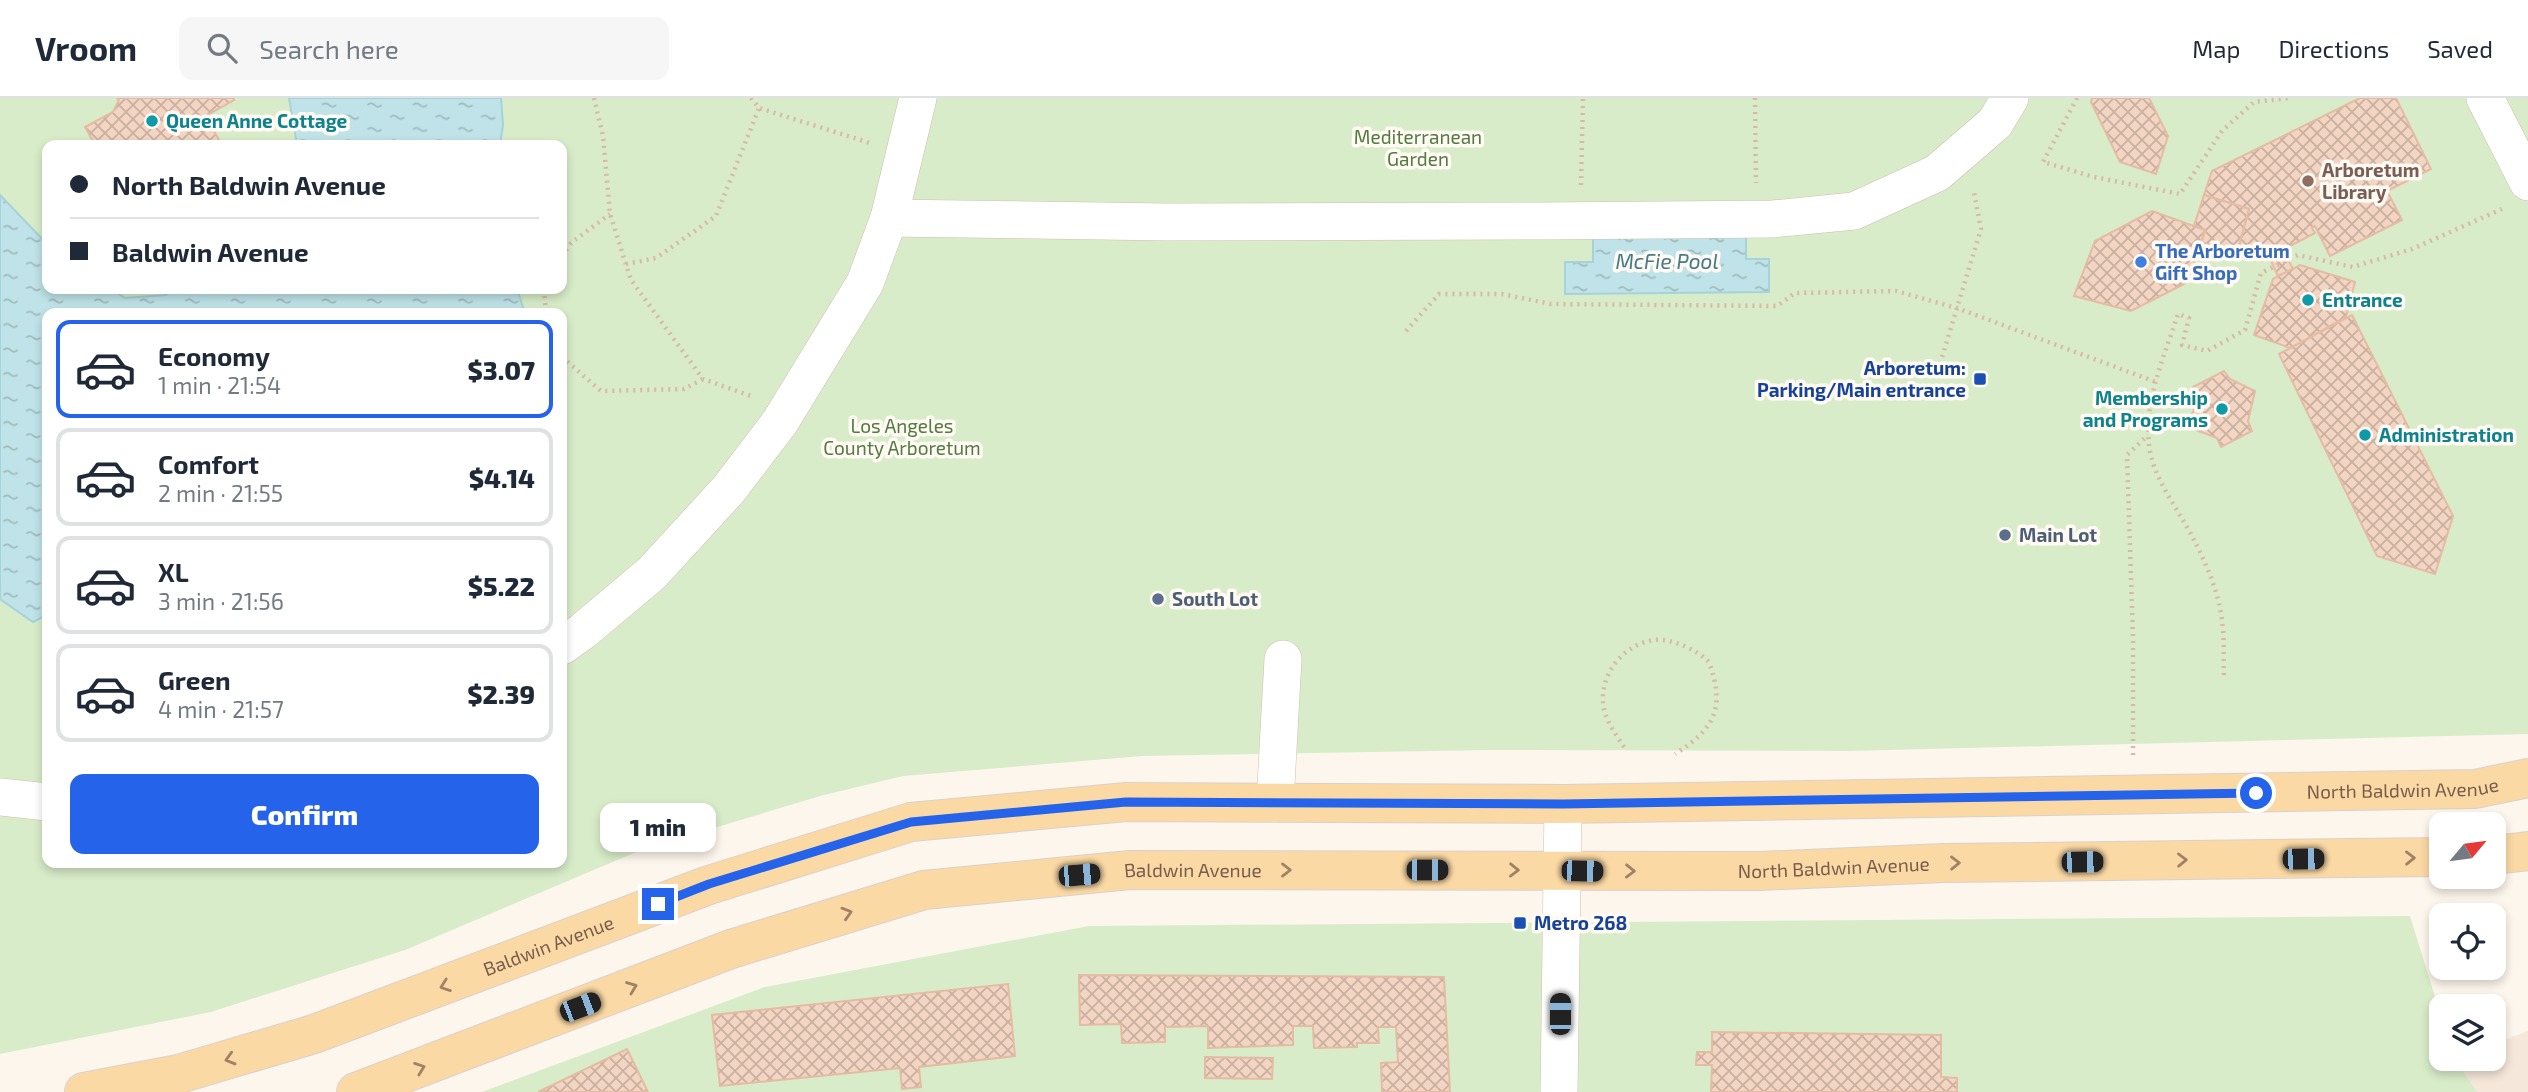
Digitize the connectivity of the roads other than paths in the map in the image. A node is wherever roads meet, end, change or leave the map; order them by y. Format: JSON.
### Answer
{"nodes":[{"id":1,"x":918,"y":98,"type":"edge"},
{"id":2,"x":2010,"y":98,"type":"edge"},
{"id":3,"x":2485,"y":98,"type":"edge"},
{"id":4,"x":2516,"y":195,"type":"edge"},
{"id":5,"x":889,"y":218,"type":"junction"},
{"id":6,"x":567,"y":642,"type":"edge"},
{"id":7,"x":1283,"y":659,"type":"dead end"},
{"id":8,"x":2528,"y":778,"type":"edge"},
{"id":9,"x":0,"y":797,"type":"edge"},
{"id":10,"x":42,"y":801,"type":"edge"},
{"id":11,"x":1275,"y":803,"type":"junction"},
{"id":12,"x":1563,"y":804,"type":"junction"},
{"id":13,"x":2528,"y":851,"type":"edge"},
{"id":14,"x":2506,"y":854,"type":"edge"},
{"id":15,"x":2429,"y":858,"type":"edge"},
{"id":16,"x":1561,"y":871,"type":"junction"},
{"id":17,"x":84,"y":1092,"type":"edge"},
{"id":18,"x":356,"y":1092,"type":"edge"},
{"id":19,"x":1559,"y":1092,"type":"edge"}],
"edges":[{"from":1,"to":5,"type":"street"},
{"from":2,"to":5,"type":"street"},
{"from":3,"to":4,"type":"street"},
{"from":5,"to":6,"type":"street"},
{"from":7,"to":11,"type":"street"},
{"from":8,"to":12,"type":"main road","name":"North Baldwin Avenue"},
{"from":9,"to":10,"type":"street"},
{"from":11,"to":12,"type":"main road","name":"Baldwin Avenue"},
{"from":11,"to":17,"type":"main road","name":"Baldwin Avenue","one_way":true},
{"from":12,"to":16,"type":"street"},
{"from":13,"to":14,"type":"main road"},
{"from":16,"to":15,"type":"main road","name":"North Baldwin Avenue","one_way":true},
{"from":18,"to":16,"type":"main road","name":"Baldwin Avenue","one_way":true},
{"from":16,"to":19,"type":"street"}]}
